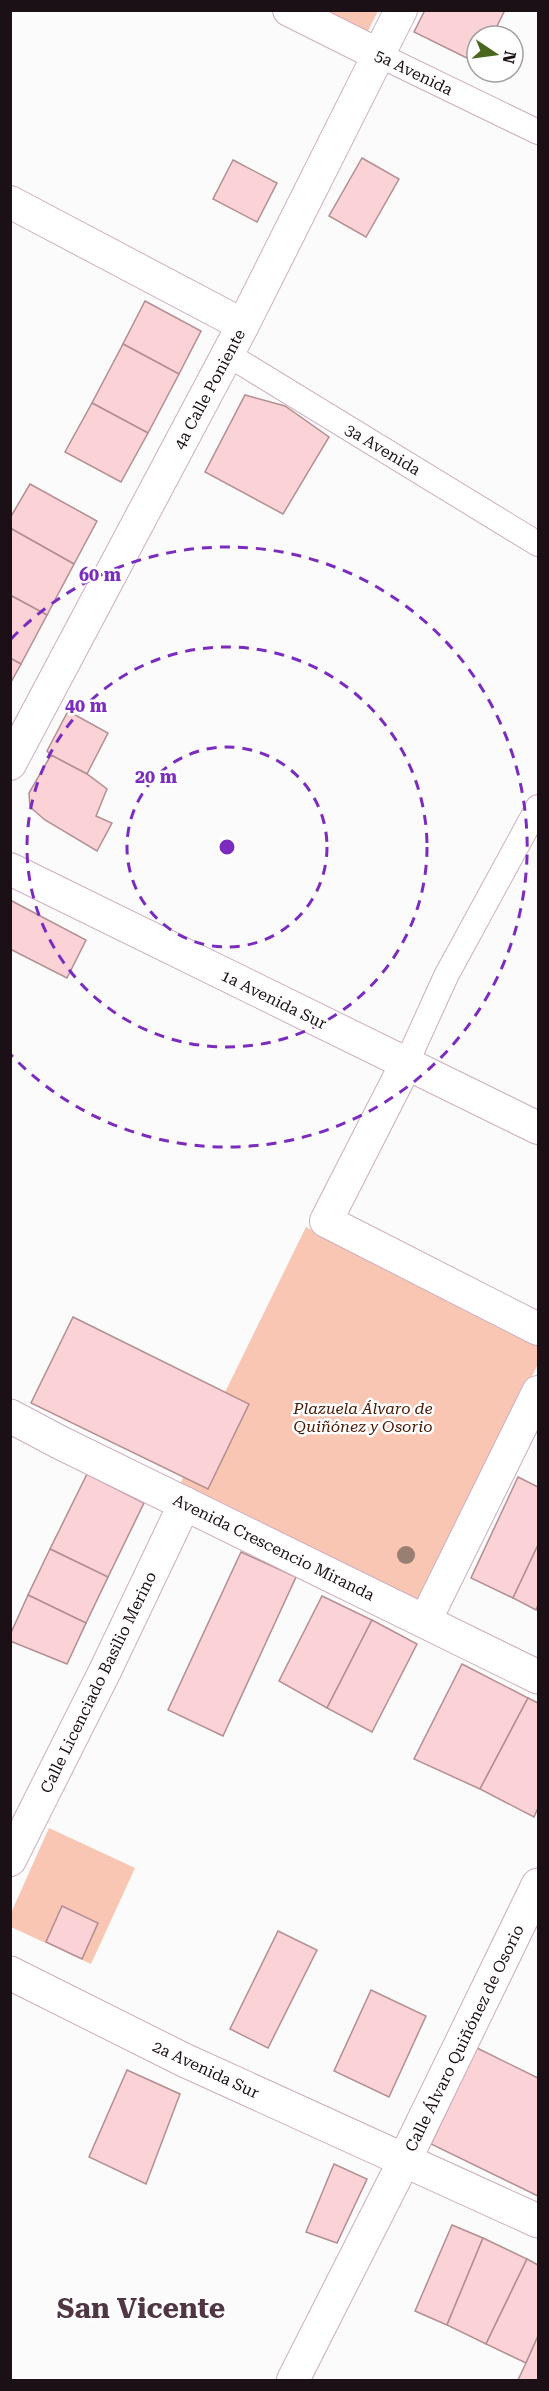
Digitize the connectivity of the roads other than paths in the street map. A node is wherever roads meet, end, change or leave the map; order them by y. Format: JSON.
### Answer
{"nodes":[{"id":1,"x":289,"y":10,"type":"edge"},
{"id":2,"x":401,"y":10,"type":"edge"},
{"id":3,"x":379,"y":56,"type":"junction"},
{"id":4,"x":538,"y":132,"type":"edge"},
{"id":5,"x":10,"y":202,"type":"edge"},
{"id":6,"x":243,"y":325,"type":"junction"},
{"id":7,"x":228,"y":354,"type":"junction"},
{"id":8,"x":538,"y":544,"type":"edge"},
{"id":9,"x":10,"y":764,"type":"edge"},
{"id":10,"x":538,"y":807,"type":"edge"},
{"id":11,"x":10,"y":868,"type":"edge"},
{"id":12,"x":406,"y":1064,"type":"junction"},
{"id":13,"x":538,"y":1128,"type":"edge"},
{"id":14,"x":538,"y":1329,"type":"edge"},
{"id":15,"x":538,"y":1392,"type":"edge"},
{"id":16,"x":10,"y":1416,"type":"edge"},
{"id":17,"x":185,"y":1503,"type":"junction"},
{"id":18,"x":425,"y":1622,"type":"junction"},
{"id":19,"x":538,"y":1677,"type":"edge"},
{"id":20,"x":10,"y":1860,"type":"edge"},
{"id":21,"x":538,"y":1885,"type":"edge"},
{"id":22,"x":10,"y":1973,"type":"edge"},
{"id":23,"x":405,"y":2159,"type":"junction"},
{"id":24,"x":538,"y":2221,"type":"edge"},
{"id":25,"x":293,"y":2380,"type":"edge"}],
"edges":[{"from":1,"to":3,"type":"street","name":"5a Avenida"},
{"from":2,"to":3,"type":"street","name":"4a Calle Poniente"},
{"from":3,"to":4,"type":"street","name":"5a Avenida"},
{"from":3,"to":6,"type":"street","name":"4a Calle Poniente"},
{"from":5,"to":6,"type":"street"},
{"from":6,"to":7,"type":"street","name":"4a Calle Poniente"},
{"from":7,"to":8,"type":"street","name":"3a Avenida"},
{"from":7,"to":9,"type":"street","name":"4a Calle Poniente"},
{"from":10,"to":12,"type":"street"},
{"from":11,"to":12,"type":"street","name":"1a Avenida Sur"},
{"from":12,"to":13,"type":"street","name":"1a Avenida Sur"},
{"from":12,"to":14,"type":"street"},
{"from":15,"to":18,"type":"street"},
{"from":16,"to":17,"type":"main road","name":"Avenida Crescencio Miranda"},
{"from":17,"to":18,"type":"main road","name":"Avenida Crescencio Miranda"},
{"from":17,"to":20,"type":"street","name":"Calle Licenciado Basilio Merino"},
{"from":18,"to":19,"type":"main road","name":"Avenida Crescencio Miranda"},
{"from":21,"to":23,"type":"main road","name":"Calle Álvaro Quiñónez de Osorio"},
{"from":22,"to":23,"type":"main road","name":"2a Avenida Sur"},
{"from":23,"to":24,"type":"main road","name":"2a Avenida Sur"},
{"from":23,"to":25,"type":"street"}]}
